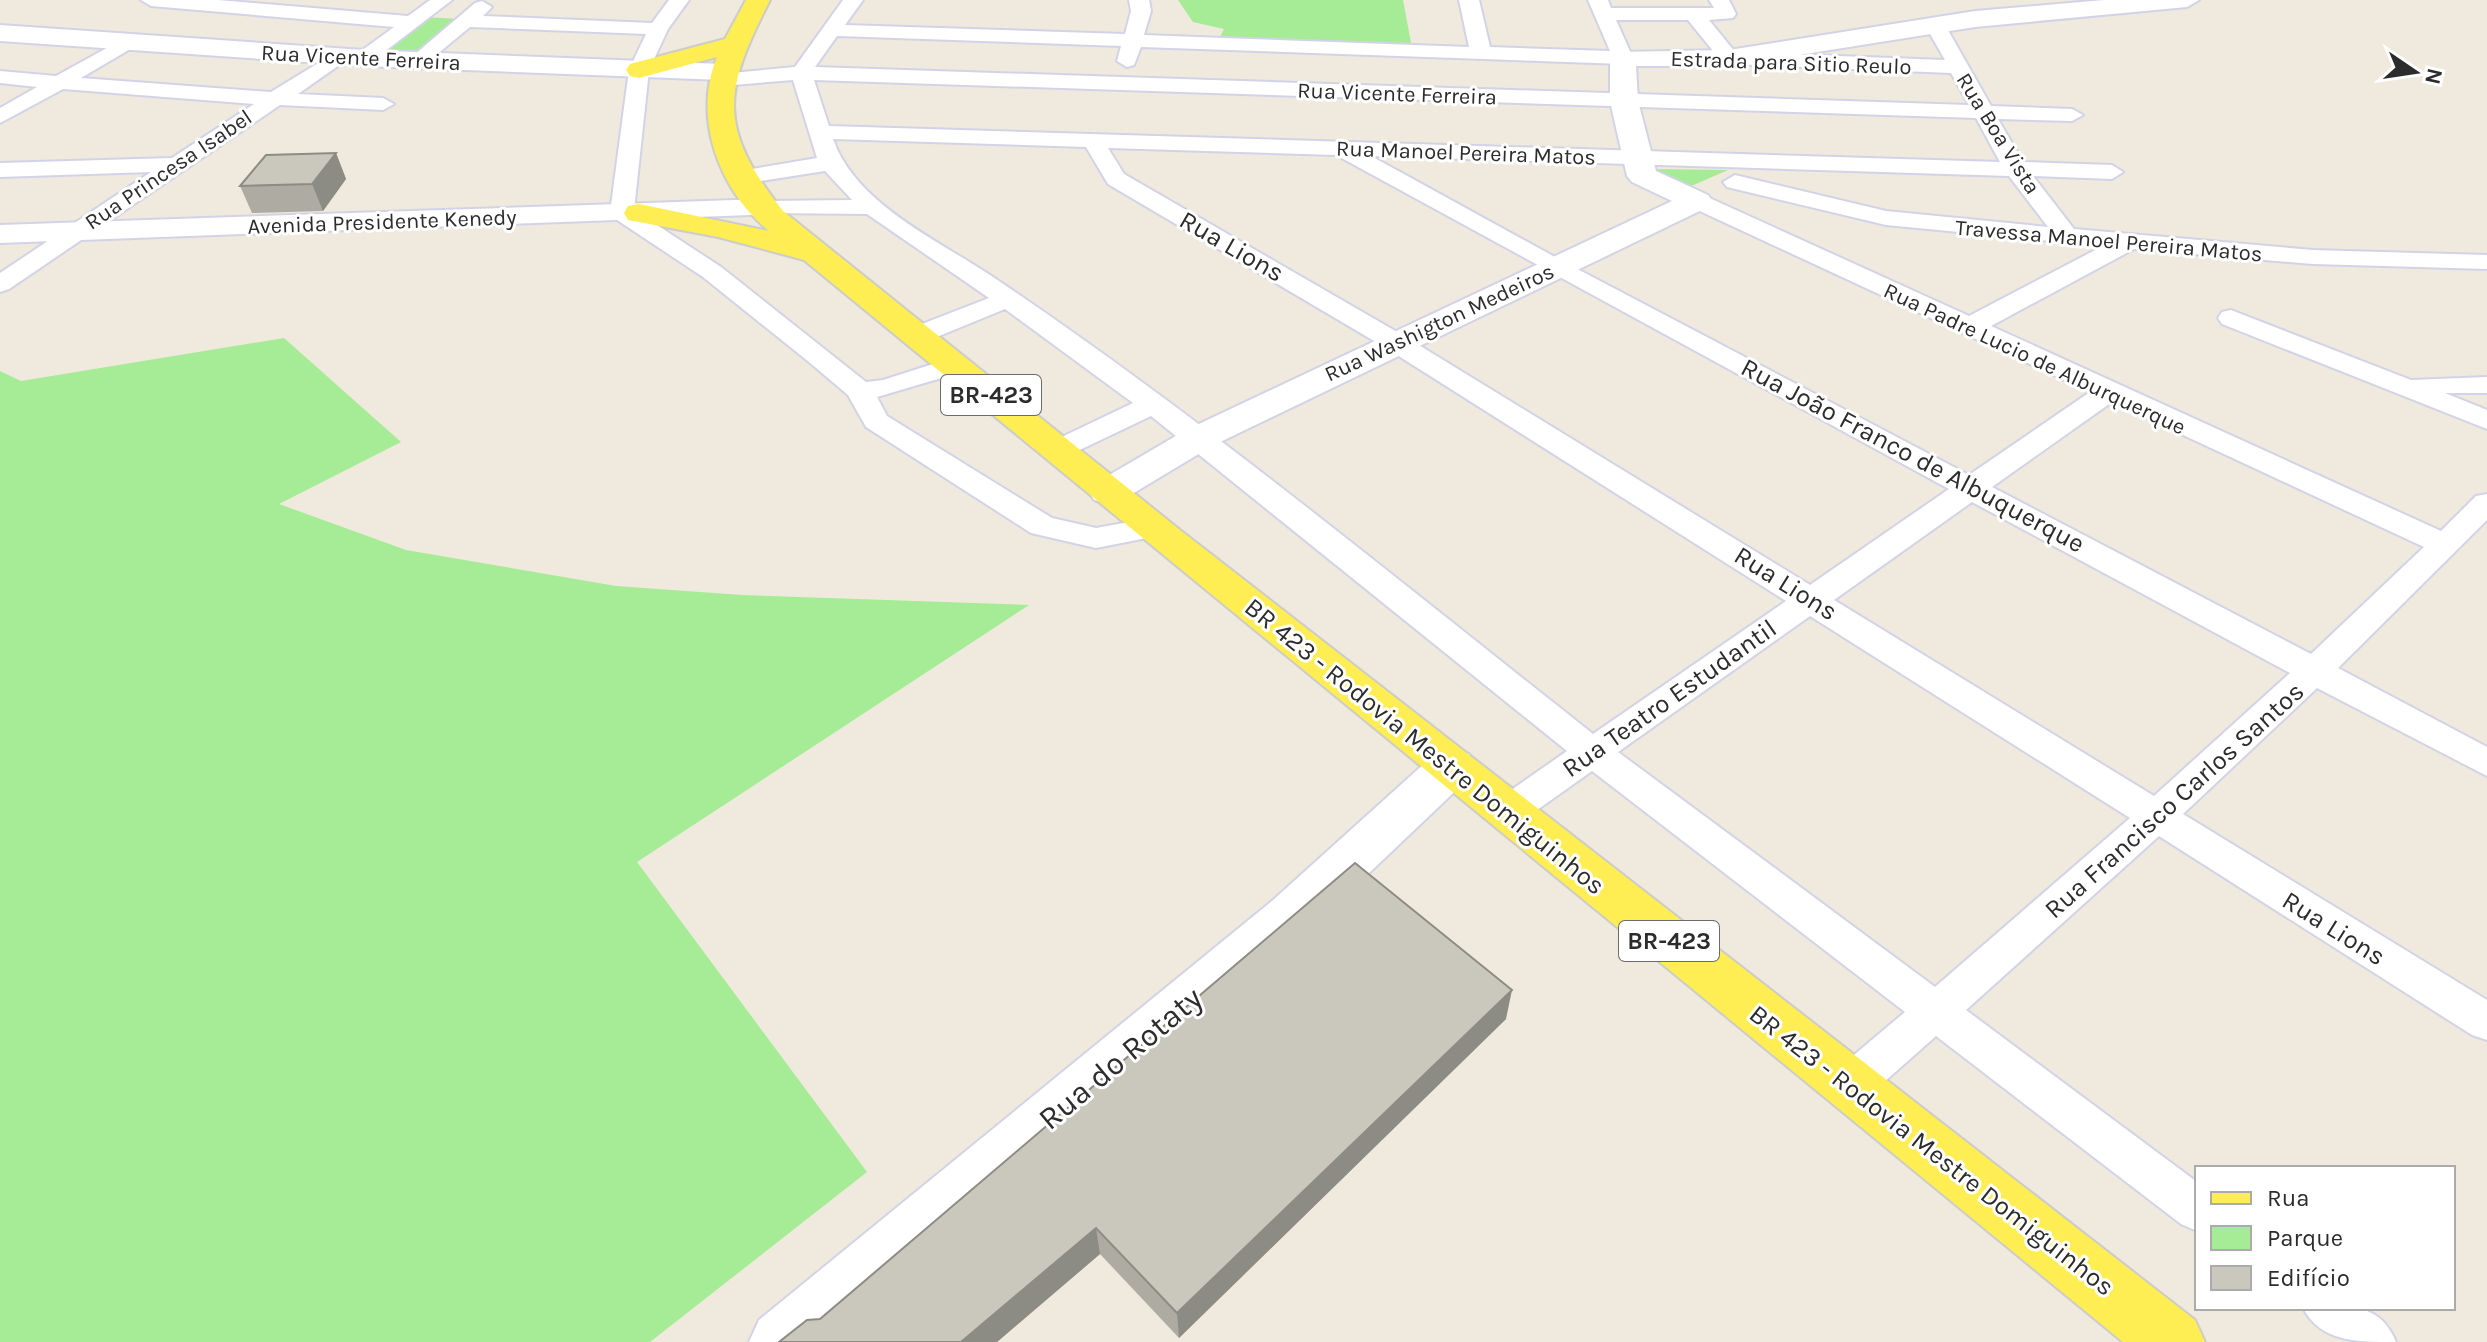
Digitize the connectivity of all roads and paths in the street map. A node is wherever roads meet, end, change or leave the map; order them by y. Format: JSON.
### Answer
{"nodes":[{"id":1,"x":151,"y":0,"type":"edge"},
{"id":2,"x":442,"y":0,"type":"edge"},
{"id":3,"x":490,"y":0,"type":"edge"},
{"id":4,"x":679,"y":0,"type":"edge"},
{"id":5,"x":758,"y":0,"type":"edge"},
{"id":6,"x":853,"y":0,"type":"edge"},
{"id":7,"x":1116,"y":0,"type":"edge"},
{"id":8,"x":1469,"y":0,"type":"edge"},
{"id":9,"x":1719,"y":0,"type":"edge"},
{"id":10,"x":2187,"y":0,"type":"edge"},
{"id":11,"x":1140,"y":1,"type":"edge"},
{"id":12,"x":276,"y":5,"type":"edge"},
{"id":13,"x":1601,"y":7,"type":"edge"},
{"id":14,"x":1694,"y":14,"type":"junction"},
{"id":15,"x":466,"y":21,"type":"junction"},
{"id":16,"x":408,"y":22,"type":"junction"},
{"id":17,"x":1935,"y":25,"type":"junction"},
{"id":18,"x":658,"y":29,"type":"junction"},
{"id":19,"x":829,"y":30,"type":"junction"},
{"id":20,"x":0,"y":33,"type":"edge"},
{"id":21,"x":1134,"y":41,"type":"junction"},
{"id":22,"x":125,"y":44,"type":"junction"},
{"id":23,"x":732,"y":45,"type":"junction"},
{"id":24,"x":1481,"y":54,"type":"junction"},
{"id":25,"x":351,"y":58,"type":"junction"},
{"id":26,"x":1623,"y":58,"type":"junction"},
{"id":27,"x":1729,"y":58,"type":"junction"},
{"id":28,"x":417,"y":61,"type":"junction"},
{"id":29,"x":1958,"y":67,"type":"junction"},
{"id":30,"x":639,"y":70,"type":"junction"},
{"id":31,"x":801,"y":73,"type":"junction"},
{"id":32,"x":0,"y":77,"type":"edge"},
{"id":33,"x":58,"y":82,"type":"junction"},
{"id":34,"x":1120,"y":82,"type":"junction"},
{"id":35,"x":720,"y":84,"type":"junction"},
{"id":36,"x":1204,"y":86,"type":"junction"},
{"id":37,"x":273,"y":100,"type":"junction"},
{"id":38,"x":1624,"y":101,"type":"junction"},
{"id":39,"x":383,"y":104,"type":"dead end"},
{"id":40,"x":1983,"y":112,"type":"junction"},
{"id":41,"x":2072,"y":115,"type":"dead end"},
{"id":42,"x":0,"y":117,"type":"edge"},
{"id":43,"x":1196,"y":129,"type":"junction"},
{"id":44,"x":821,"y":132,"type":"junction"},
{"id":45,"x":1094,"y":140,"type":"junction"},
{"id":46,"x":1339,"y":147,"type":"junction"},
{"id":47,"x":1637,"y":159,"type":"junction"},
{"id":48,"x":1775,"y":162,"type":"junction"},
{"id":49,"x":830,"y":163,"type":"junction"},
{"id":50,"x":175,"y":165,"type":"junction"},
{"id":51,"x":2015,"y":168,"type":"junction"},
{"id":52,"x":0,"y":170,"type":"edge"},
{"id":53,"x":2112,"y":172,"type":"dead end"},
{"id":54,"x":742,"y":177,"type":"junction"},
{"id":55,"x":1735,"y":182,"type":"junction"},
{"id":56,"x":1697,"y":201,"type":"junction"},
{"id":57,"x":872,"y":207,"type":"junction"},
{"id":58,"x":764,"y":208,"type":"junction"},
{"id":59,"x":631,"y":213,"type":"junction"},
{"id":60,"x":76,"y":231,"type":"junction"},
{"id":61,"x":0,"y":234,"type":"edge"},
{"id":62,"x":2068,"y":237,"type":"junction"},
{"id":63,"x":2129,"y":242,"type":"junction"},
{"id":64,"x":814,"y":254,"type":"junction"},
{"id":65,"x":2487,"y":262,"type":"edge"},
{"id":66,"x":1555,"y":267,"type":"junction"},
{"id":67,"x":0,"y":284,"type":"edge"},
{"id":68,"x":1008,"y":299,"type":"junction"},
{"id":69,"x":2231,"y":318,"type":"dead end"},
{"id":70,"x":1969,"y":327,"type":"junction"},
{"id":71,"x":918,"y":335,"type":"junction"},
{"id":72,"x":1395,"y":342,"type":"junction"},
{"id":73,"x":955,"y":365,"type":"junction"},
{"id":74,"x":2404,"y":385,"type":"junction"},
{"id":75,"x":2487,"y":385,"type":"edge"},
{"id":76,"x":860,"y":391,"type":"junction"},
{"id":77,"x":2108,"y":392,"type":"junction"},
{"id":78,"x":1150,"y":406,"type":"junction"},
{"id":79,"x":2487,"y":420,"type":"edge"},
{"id":80,"x":1199,"y":438,"type":"junction"},
{"id":81,"x":1057,"y":450,"type":"junction"},
{"id":82,"x":1973,"y":486,"type":"junction"},
{"id":83,"x":1108,"y":492,"type":"junction"},
{"id":84,"x":2487,"y":503,"type":"edge"},
{"id":85,"x":1158,"y":534,"type":"junction"},
{"id":86,"x":2445,"y":545,"type":"junction"},
{"id":87,"x":1812,"y":599,"type":"junction"},
{"id":88,"x":2317,"y":670,"type":"junction"},
{"id":89,"x":1591,"y":751,"type":"junction"},
{"id":90,"x":2487,"y":763,"type":"edge"},
{"id":91,"x":1452,"y":766,"type":"junction"},
{"id":92,"x":1507,"y":812,"type":"junction"},
{"id":93,"x":2156,"y":818,"type":"junction"},
{"id":94,"x":1936,"y":1011,"type":"junction"},
{"id":95,"x":2487,"y":1022,"type":"edge"},
{"id":96,"x":1850,"y":1085,"type":"junction"},
{"id":97,"x":2195,"y":1207,"type":"edge"},
{"id":98,"x":2330,"y":1310,"type":"edge"},
{"id":99,"x":781,"y":1342,"type":"edge"},
{"id":100,"x":2173,"y":1342,"type":"edge"},
{"id":101,"x":2372,"y":1342,"type":"edge"}],
"edges":[{"from":1,"to":12,"type":"street"},
{"from":2,"to":16,"type":"street","name":"Rua Princesa Isabel"},
{"from":3,"to":15,"type":"street"},
{"from":4,"to":18,"type":"street"},
{"from":5,"to":23,"type":"main road"},
{"from":6,"to":19,"type":"street"},
{"from":7,"to":11,"type":"street"},
{"from":8,"to":24,"type":"street"},
{"from":9,"to":14,"type":"street"},
{"from":10,"to":17,"type":"street"},
{"from":11,"to":21,"type":"street"},
{"from":12,"to":16,"type":"street"},
{"from":13,"to":14,"type":"street"},
{"from":13,"to":26,"type":"street"},
{"from":14,"to":27,"type":"street"},
{"from":15,"to":18,"type":"street"},
{"from":15,"to":28,"type":"street"},
{"from":16,"to":25,"type":"street","name":"Rua Princesa Isabel"},
{"from":17,"to":27,"type":"street"},
{"from":17,"to":29,"type":"street","name":"Rua Boa Vista"},
{"from":18,"to":30,"type":"street"},
{"from":19,"to":21,"type":"street","name":"Rua Vicente Ferreira"},
{"from":19,"to":31,"type":"street"},
{"from":20,"to":22,"type":"street","name":"Rua Vicente Ferreira"},
{"from":21,"to":24,"type":"street","name":"Rua Vicente Ferreira"},
{"from":21,"to":34,"type":"street"},
{"from":22,"to":25,"type":"street","name":"Rua Vicente Ferreira"},
{"from":22,"to":33,"type":"street"},
{"from":23,"to":30,"type":"main road"},
{"from":23,"to":35,"type":"main road"},
{"from":24,"to":26,"type":"street","name":"Rua Vicente Ferreira"},
{"from":25,"to":28,"type":"street","name":"Rua Vicente Ferreira"},
{"from":25,"to":37,"type":"street","name":"Rua Princesa Isabel"},
{"from":26,"to":27,"type":"street","name":"Estrada para Sitio Reulo"},
{"from":26,"to":38,"type":"street"},
{"from":27,"to":29,"type":"street","name":"Estrada para Sitio Reulo"},
{"from":28,"to":30,"type":"street","name":"Rua Vicente Ferreira"},
{"from":29,"to":40,"type":"street","name":"Rua Boa Vista"},
{"from":30,"to":35,"type":"main road"},
{"from":30,"to":59,"type":"street"},
{"from":31,"to":34,"type":"street","name":"Rua Vicente Ferreira"},
{"from":31,"to":35,"type":"street","name":"Rua Vicente Ferreira"},
{"from":31,"to":44,"type":"street"},
{"from":32,"to":33,"type":"street"},
{"from":33,"to":37,"type":"street"},
{"from":33,"to":42,"type":"street"},
{"from":34,"to":36,"type":"street","name":"Rua Vicente Ferreira"},
{"from":35,"to":54,"type":"main road","number":"BR-423"},
{"from":36,"to":38,"type":"street","name":"Rua Vicente Ferreira"},
{"from":36,"to":43,"type":"street"},
{"from":37,"to":39,"type":"street"},
{"from":37,"to":50,"type":"street","name":"Rua Princesa Isabel"},
{"from":38,"to":40,"type":"street","name":"Rua Vicente Ferreira"},
{"from":38,"to":47,"type":"street"},
{"from":40,"to":41,"type":"street","name":"Rua Vicente Ferreira"},
{"from":40,"to":51,"type":"street","name":"Rua Boa Vista"},
{"from":43,"to":45,"type":"street","name":"Rua Manoel Pereira Matos"},
{"from":43,"to":46,"type":"street","name":"Rua Manoel Pereira Matos"},
{"from":44,"to":45,"type":"street","name":"Rua Manoel Pereira Matos"},
{"from":44,"to":49,"type":"street"},
{"from":45,"to":72,"type":"street","name":"Rua Lions"},
{"from":46,"to":47,"type":"street","name":"Rua Manoel Pereira Matos"},
{"from":46,"to":66,"type":"street","name":"Rua João Franco de Albuquerque"},
{"from":47,"to":48,"type":"street","name":"Rua Manoel Pereira Matos"},
{"from":47,"to":56,"type":"street","name":"Rua Padre Lucio de Alburquerque"},
{"from":48,"to":51,"type":"street","name":"Rua Manoel Pereira Matos"},
{"from":48,"to":55,"type":"street","name":"Rua Washigton Medeiros"},
{"from":49,"to":54,"type":"street"},
{"from":49,"to":57,"type":"street"},
{"from":50,"to":52,"type":"street"},
{"from":50,"to":60,"type":"street","name":"Rua Princesa Isabel"},
{"from":51,"to":53,"type":"street","name":"Rua Manoel Pereira Matos"},
{"from":51,"to":62,"type":"street","name":"Rua Boa Vista"},
{"from":54,"to":58,"type":"main road","number":"BR-423"},
{"from":55,"to":56,"type":"street","name":"Rua Washigton Medeiros"},
{"from":55,"to":62,"type":"street","name":"Travessa Manoel Pereira Matos"},
{"from":56,"to":66,"type":"street","name":"Rua Washigton Medeiros"},
{"from":56,"to":70,"type":"street","name":"Rua Padre Lucio de Alburquerque"},
{"from":57,"to":58,"type":"street"},
{"from":57,"to":68,"type":"street"},
{"from":58,"to":59,"type":"street","name":"Avenida Presidente Kenedy"},
{"from":58,"to":64,"type":"main road","number":"BR-423"},
{"from":59,"to":60,"type":"street","name":"Avenida Presidente Kenedy"},
{"from":59,"to":64,"type":"main road"},
{"from":59,"to":76,"type":"street"},
{"from":60,"to":61,"type":"street","name":"Avenida Presidente Kenedy"},
{"from":60,"to":67,"type":"street","name":"Rua Princesa Isabel"},
{"from":62,"to":63,"type":"street","name":"Travessa Manoel Pereira Matos"},
{"from":63,"to":65,"type":"street","name":"Travessa Manoel Pereira Matos"},
{"from":63,"to":70,"type":"street"},
{"from":64,"to":71,"type":"main road","number":"BR-423"},
{"from":66,"to":72,"type":"street","name":"Rua Washigton Medeiros"},
{"from":66,"to":82,"type":"street","name":"Rua João Franco de Albuquerque"},
{"from":68,"to":71,"type":"street"},
{"from":68,"to":78,"type":"street"},
{"from":69,"to":74,"type":"street"},
{"from":70,"to":77,"type":"street","name":"Rua Padre Lucio de Alburquerque"},
{"from":71,"to":73,"type":"main road","number":"BR-423"},
{"from":72,"to":80,"type":"street","name":"Rua Washigton Medeiros"},
{"from":72,"to":87,"type":"street","name":"Rua Lions"},
{"from":73,"to":76,"type":"street"},
{"from":73,"to":81,"type":"main road","number":"BR-423"},
{"from":74,"to":75,"type":"street"},
{"from":74,"to":79,"type":"street"},
{"from":76,"to":85,"type":"street"},
{"from":77,"to":82,"type":"street","name":"Rua Teatro Estudantil"},
{"from":77,"to":86,"type":"street","name":"Rua Padre Lucio de Alburquerque"},
{"from":78,"to":80,"type":"street"},
{"from":78,"to":81,"type":"street"},
{"from":80,"to":83,"type":"street","name":"Rua Washigton Medeiros"},
{"from":80,"to":89,"type":"street"},
{"from":81,"to":83,"type":"main road","number":"BR-423"},
{"from":82,"to":87,"type":"street","name":"Rua Teatro Estudantil"},
{"from":82,"to":88,"type":"street","name":"Rua João Franco de Albuquerque"},
{"from":83,"to":85,"type":"main road","number":"BR-423"},
{"from":84,"to":86,"type":"street","name":"Rua Francisco Carlos Santos"},
{"from":85,"to":91,"type":"main road","name":"BR 423 - Rodovia Mestre Domiguinhos","number":"BR-423"},
{"from":86,"to":88,"type":"street","name":"Rua Francisco Carlos Santos"},
{"from":87,"to":89,"type":"street","name":"Rua Teatro Estudantil"},
{"from":87,"to":93,"type":"street","name":"Rua Lions"},
{"from":88,"to":90,"type":"street","name":"Rua João Franco de Albuquerque"},
{"from":88,"to":93,"type":"street","name":"Rua Francisco Carlos Santos"},
{"from":89,"to":92,"type":"street","name":"Rua Teatro Estudantil"},
{"from":89,"to":94,"type":"street"},
{"from":91,"to":92,"type":"main road","name":"BR 423 - Rodovia Mestre Domiguinhos","number":"BR-423"},
{"from":91,"to":99,"type":"street","name":"Rua do Rotaty"},
{"from":92,"to":96,"type":"main road","name":"BR 423 - Rodovia Mestre Domiguinhos","number":"BR-423"},
{"from":93,"to":94,"type":"street","name":"Rua Francisco Carlos Santos"},
{"from":93,"to":95,"type":"street","name":"Rua Lions"},
{"from":94,"to":96,"type":"street","name":"Rua Francisco Carlos Santos"},
{"from":94,"to":97,"type":"street"},
{"from":96,"to":100,"type":"main road","name":"BR 423 - Rodovia Mestre Domiguinhos","number":"BR-423"},
{"from":98,"to":101,"type":"street"}]}
